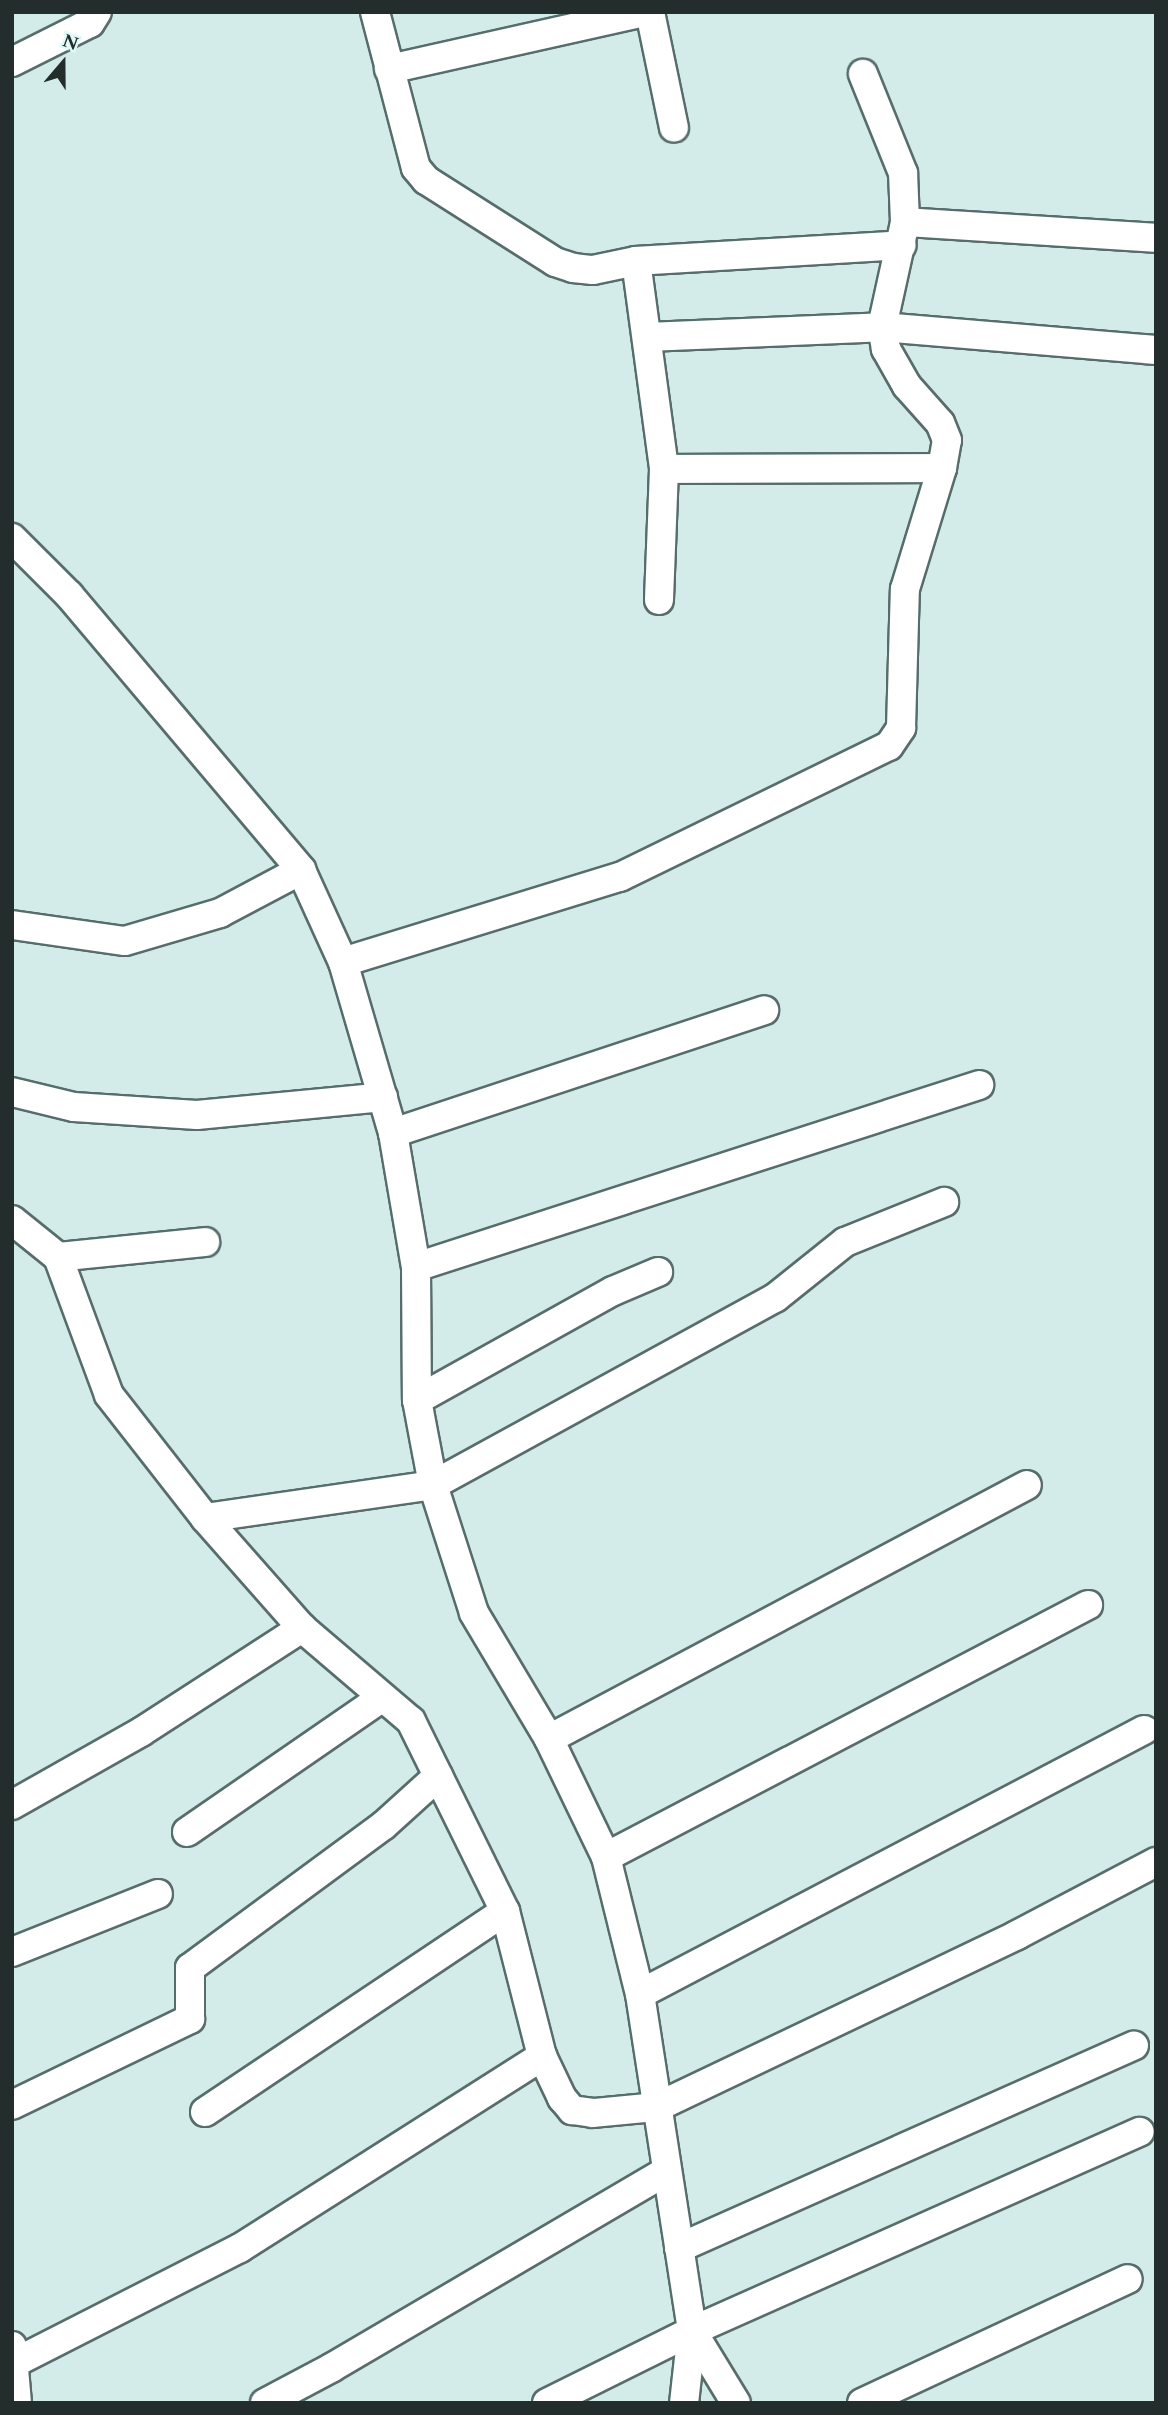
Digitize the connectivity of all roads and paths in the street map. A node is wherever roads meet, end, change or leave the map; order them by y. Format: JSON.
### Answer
{"nodes":[{"id":1,"x":97,"y":12,"type":"edge"},
{"id":2,"x":375,"y":12,"type":"edge"},
{"id":3,"x":643,"y":12,"type":"edge"},
{"id":4,"x":650,"y":12,"type":"edge"},
{"id":5,"x":12,"y":62,"type":"edge"},
{"id":6,"x":389,"y":69,"type":"junction"},
{"id":7,"x":863,"y":74,"type":"dead end"},
{"id":8,"x":674,"y":128,"type":"dead end"},
{"id":9,"x":904,"y":234,"type":"junction"},
{"id":10,"x":1156,"y":238,"type":"edge"},
{"id":11,"x":636,"y":261,"type":"junction"},
{"id":12,"x":882,"y":327,"type":"junction"},
{"id":13,"x":647,"y":337,"type":"junction"},
{"id":14,"x":1156,"y":350,"type":"edge"},
{"id":15,"x":942,"y":468,"type":"junction"},
{"id":16,"x":664,"y":469,"type":"junction"},
{"id":17,"x":12,"y":538,"type":"edge"},
{"id":18,"x":659,"y":600,"type":"dead end"},
{"id":19,"x":301,"y":870,"type":"junction"},
{"id":20,"x":12,"y":925,"type":"edge"},
{"id":21,"x":343,"y":962,"type":"junction"},
{"id":22,"x":764,"y":1010,"type":"dead end"},
{"id":23,"x":979,"y":1085,"type":"dead end"},
{"id":24,"x":12,"y":1092,"type":"edge"},
{"id":25,"x":383,"y":1097,"type":"junction"},
{"id":26,"x":393,"y":1133,"type":"junction"},
{"id":27,"x":944,"y":1202,"type":"dead end"},
{"id":28,"x":12,"y":1220,"type":"edge"},
{"id":29,"x":205,"y":1242,"type":"dead end"},
{"id":30,"x":58,"y":1257,"type":"junction"},
{"id":31,"x":416,"y":1268,"type":"junction"},
{"id":32,"x":658,"y":1272,"type":"dead end"},
{"id":33,"x":417,"y":1400,"type":"junction"},
{"id":34,"x":433,"y":1485,"type":"junction"},
{"id":35,"x":1027,"y":1485,"type":"dead end"},
{"id":36,"x":205,"y":1518,"type":"junction"},
{"id":37,"x":1088,"y":1605,"type":"dead end"},
{"id":38,"x":302,"y":1628,"type":"junction"},
{"id":39,"x":381,"y":1698,"type":"junction"},
{"id":40,"x":1144,"y":1730,"type":"dead end"},
{"id":41,"x":549,"y":1739,"type":"junction"},
{"id":42,"x":438,"y":1776,"type":"junction"},
{"id":43,"x":12,"y":1805,"type":"edge"},
{"id":44,"x":187,"y":1832,"type":"dead end"},
{"id":45,"x":606,"y":1857,"type":"junction"},
{"id":46,"x":1156,"y":1862,"type":"edge"},
{"id":47,"x":158,"y":1894,"type":"dead end"},
{"id":48,"x":505,"y":1911,"type":"junction"},
{"id":49,"x":12,"y":1952,"type":"edge"},
{"id":50,"x":640,"y":1994,"type":"junction"},
{"id":51,"x":1134,"y":2045,"type":"dead end"},
{"id":52,"x":542,"y":2056,"type":"junction"},
{"id":53,"x":12,"y":2105,"type":"edge"},
{"id":54,"x":657,"y":2106,"type":"junction"},
{"id":55,"x":205,"y":2112,"type":"dead end"},
{"id":56,"x":1140,"y":2132,"type":"dead end"},
{"id":57,"x":667,"y":2171,"type":"junction"},
{"id":58,"x":679,"y":2248,"type":"junction"},
{"id":59,"x":1128,"y":2279,"type":"dead end"},
{"id":60,"x":692,"y":2331,"type":"junction"},
{"id":61,"x":13,"y":2355,"type":"edge"},
{"id":62,"x":17,"y":2403,"type":"edge"},
{"id":63,"x":265,"y":2403,"type":"edge"},
{"id":64,"x":547,"y":2403,"type":"edge"},
{"id":65,"x":684,"y":2403,"type":"edge"},
{"id":66,"x":736,"y":2403,"type":"edge"},
{"id":67,"x":862,"y":2403,"type":"edge"}],
"edges":[{"from":1,"to":5,"type":"street"},
{"from":2,"to":6,"type":"street"},
{"from":3,"to":6,"type":"street"},
{"from":4,"to":8,"type":"street"},
{"from":6,"to":11,"type":"street"},
{"from":7,"to":9,"type":"street"},
{"from":9,"to":10,"type":"street"},
{"from":9,"to":11,"type":"street"},
{"from":9,"to":12,"type":"street"},
{"from":11,"to":13,"type":"street"},
{"from":12,"to":13,"type":"street"},
{"from":12,"to":14,"type":"street"},
{"from":12,"to":15,"type":"street"},
{"from":13,"to":16,"type":"street"},
{"from":15,"to":16,"type":"street"},
{"from":15,"to":21,"type":"street"},
{"from":16,"to":18,"type":"street"},
{"from":17,"to":19,"type":"street"},
{"from":19,"to":20,"type":"street"},
{"from":19,"to":21,"type":"street"},
{"from":21,"to":25,"type":"street"},
{"from":22,"to":26,"type":"street"},
{"from":23,"to":31,"type":"street"},
{"from":24,"to":25,"type":"street"},
{"from":25,"to":26,"type":"street"},
{"from":26,"to":31,"type":"street"},
{"from":27,"to":34,"type":"street"},
{"from":28,"to":30,"type":"street"},
{"from":29,"to":30,"type":"street"},
{"from":30,"to":36,"type":"street"},
{"from":31,"to":33,"type":"street"},
{"from":32,"to":33,"type":"street"},
{"from":33,"to":34,"type":"street"},
{"from":34,"to":36,"type":"street"},
{"from":34,"to":41,"type":"street"},
{"from":35,"to":41,"type":"street"},
{"from":36,"to":38,"type":"street"},
{"from":37,"to":45,"type":"street"},
{"from":38,"to":39,"type":"street"},
{"from":38,"to":43,"type":"street"},
{"from":39,"to":42,"type":"street"},
{"from":39,"to":44,"type":"street"},
{"from":40,"to":50,"type":"street"},
{"from":41,"to":45,"type":"street"},
{"from":42,"to":48,"type":"street"},
{"from":42,"to":53,"type":"street"},
{"from":45,"to":50,"type":"street"},
{"from":46,"to":54,"type":"street"},
{"from":47,"to":49,"type":"street"},
{"from":48,"to":52,"type":"street"},
{"from":48,"to":55,"type":"street"},
{"from":50,"to":54,"type":"street"},
{"from":51,"to":58,"type":"street"},
{"from":52,"to":54,"type":"street"},
{"from":52,"to":61,"type":"street"},
{"from":54,"to":57,"type":"street"},
{"from":56,"to":60,"type":"street"},
{"from":57,"to":58,"type":"street"},
{"from":57,"to":63,"type":"street"},
{"from":58,"to":60,"type":"street"},
{"from":59,"to":67,"type":"street"},
{"from":60,"to":64,"type":"street"},
{"from":60,"to":65,"type":"street"},
{"from":60,"to":66,"type":"street"},
{"from":61,"to":62,"type":"street"}]}
